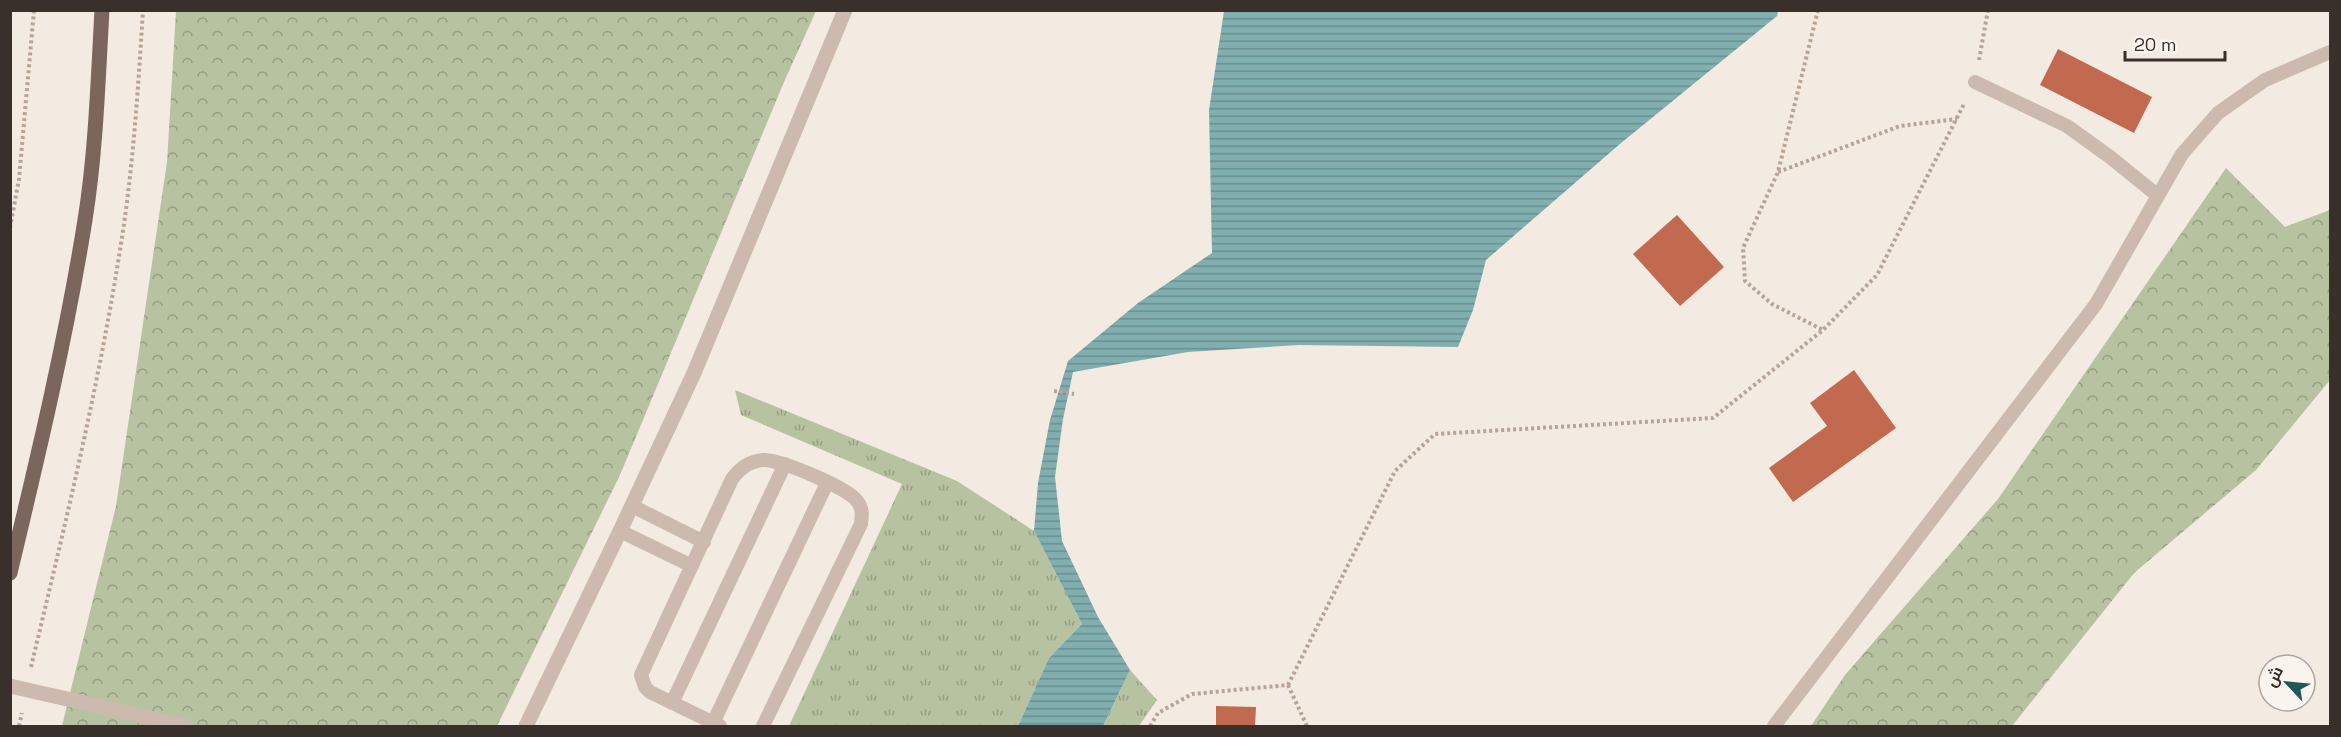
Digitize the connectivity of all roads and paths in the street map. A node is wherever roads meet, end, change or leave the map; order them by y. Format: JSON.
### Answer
{"nodes":[{"id":1,"x":34,"y":10,"type":"edge"},
{"id":2,"x":102,"y":10,"type":"edge"},
{"id":3,"x":143,"y":10,"type":"edge"},
{"id":4,"x":845,"y":10,"type":"edge"},
{"id":5,"x":1818,"y":10,"type":"edge"},
{"id":6,"x":1988,"y":10,"type":"edge"},
{"id":7,"x":2331,"y":52,"type":"edge"},
{"id":8,"x":1975,"y":82,"type":"junction"},
{"id":9,"x":1957,"y":118,"type":"junction"},
{"id":10,"x":1778,"y":172,"type":"junction"},
{"id":11,"x":2157,"y":195,"type":"junction"},
{"id":12,"x":10,"y":228,"type":"edge"},
{"id":13,"x":1822,"y":330,"type":"junction"},
{"id":14,"x":1054,"y":391,"type":"dead end"},
{"id":15,"x":1074,"y":394,"type":"dead end"},
{"id":16,"x":785,"y":464,"type":"junction"},
{"id":17,"x":827,"y":483,"type":"junction"},
{"id":18,"x":632,"y":506,"type":"junction"},
{"id":19,"x":620,"y":531,"type":"junction"},
{"id":20,"x":704,"y":542,"type":"junction"},
{"id":21,"x":692,"y":566,"type":"junction"},
{"id":22,"x":10,"y":573,"type":"edge"},
{"id":23,"x":1288,"y":685,"type":"junction"},
{"id":24,"x":10,"y":686,"type":"edge"},
{"id":25,"x":26,"y":689,"type":"junction"},
{"id":26,"x":672,"y":703,"type":"junction"},
{"id":27,"x":717,"y":725,"type":"edge"},
{"id":28,"x":19,"y":726,"type":"edge"},
{"id":29,"x":186,"y":726,"type":"edge"},
{"id":30,"x":526,"y":726,"type":"edge"},
{"id":31,"x":763,"y":726,"type":"edge"},
{"id":32,"x":1150,"y":726,"type":"edge"},
{"id":33,"x":1307,"y":726,"type":"edge"},
{"id":34,"x":1774,"y":726,"type":"edge"}],
"edges":[{"from":1,"to":12,"type":"path"},
{"from":2,"to":22,"type":"main road"},
{"from":3,"to":25,"type":"path"},
{"from":4,"to":18,"type":"street"},
{"from":5,"to":10,"type":"path"},
{"from":6,"to":8,"type":"path"},
{"from":7,"to":11,"type":"lane"},
{"from":8,"to":9,"type":"path"},
{"from":8,"to":11,"type":"lane"},
{"from":9,"to":10,"type":"path"},
{"from":9,"to":13,"type":"path"},
{"from":10,"to":13,"type":"path"},
{"from":11,"to":34,"type":"lane"},
{"from":13,"to":23,"type":"path"},
{"from":14,"to":15,"type":"path"},
{"from":16,"to":17,"type":"lane"},
{"from":16,"to":20,"type":"lane"},
{"from":16,"to":26,"type":"lane"},
{"from":17,"to":27,"type":"lane"},
{"from":17,"to":31,"type":"lane"},
{"from":18,"to":19,"type":"street"},
{"from":18,"to":20,"type":"lane"},
{"from":19,"to":21,"type":"lane"},
{"from":19,"to":30,"type":"street"},
{"from":20,"to":21,"type":"lane"},
{"from":21,"to":26,"type":"lane"},
{"from":23,"to":32,"type":"path"},
{"from":23,"to":33,"type":"path"},
{"from":24,"to":25,"type":"street"},
{"from":25,"to":28,"type":"path"},
{"from":25,"to":29,"type":"street"},
{"from":26,"to":27,"type":"lane"}]}
